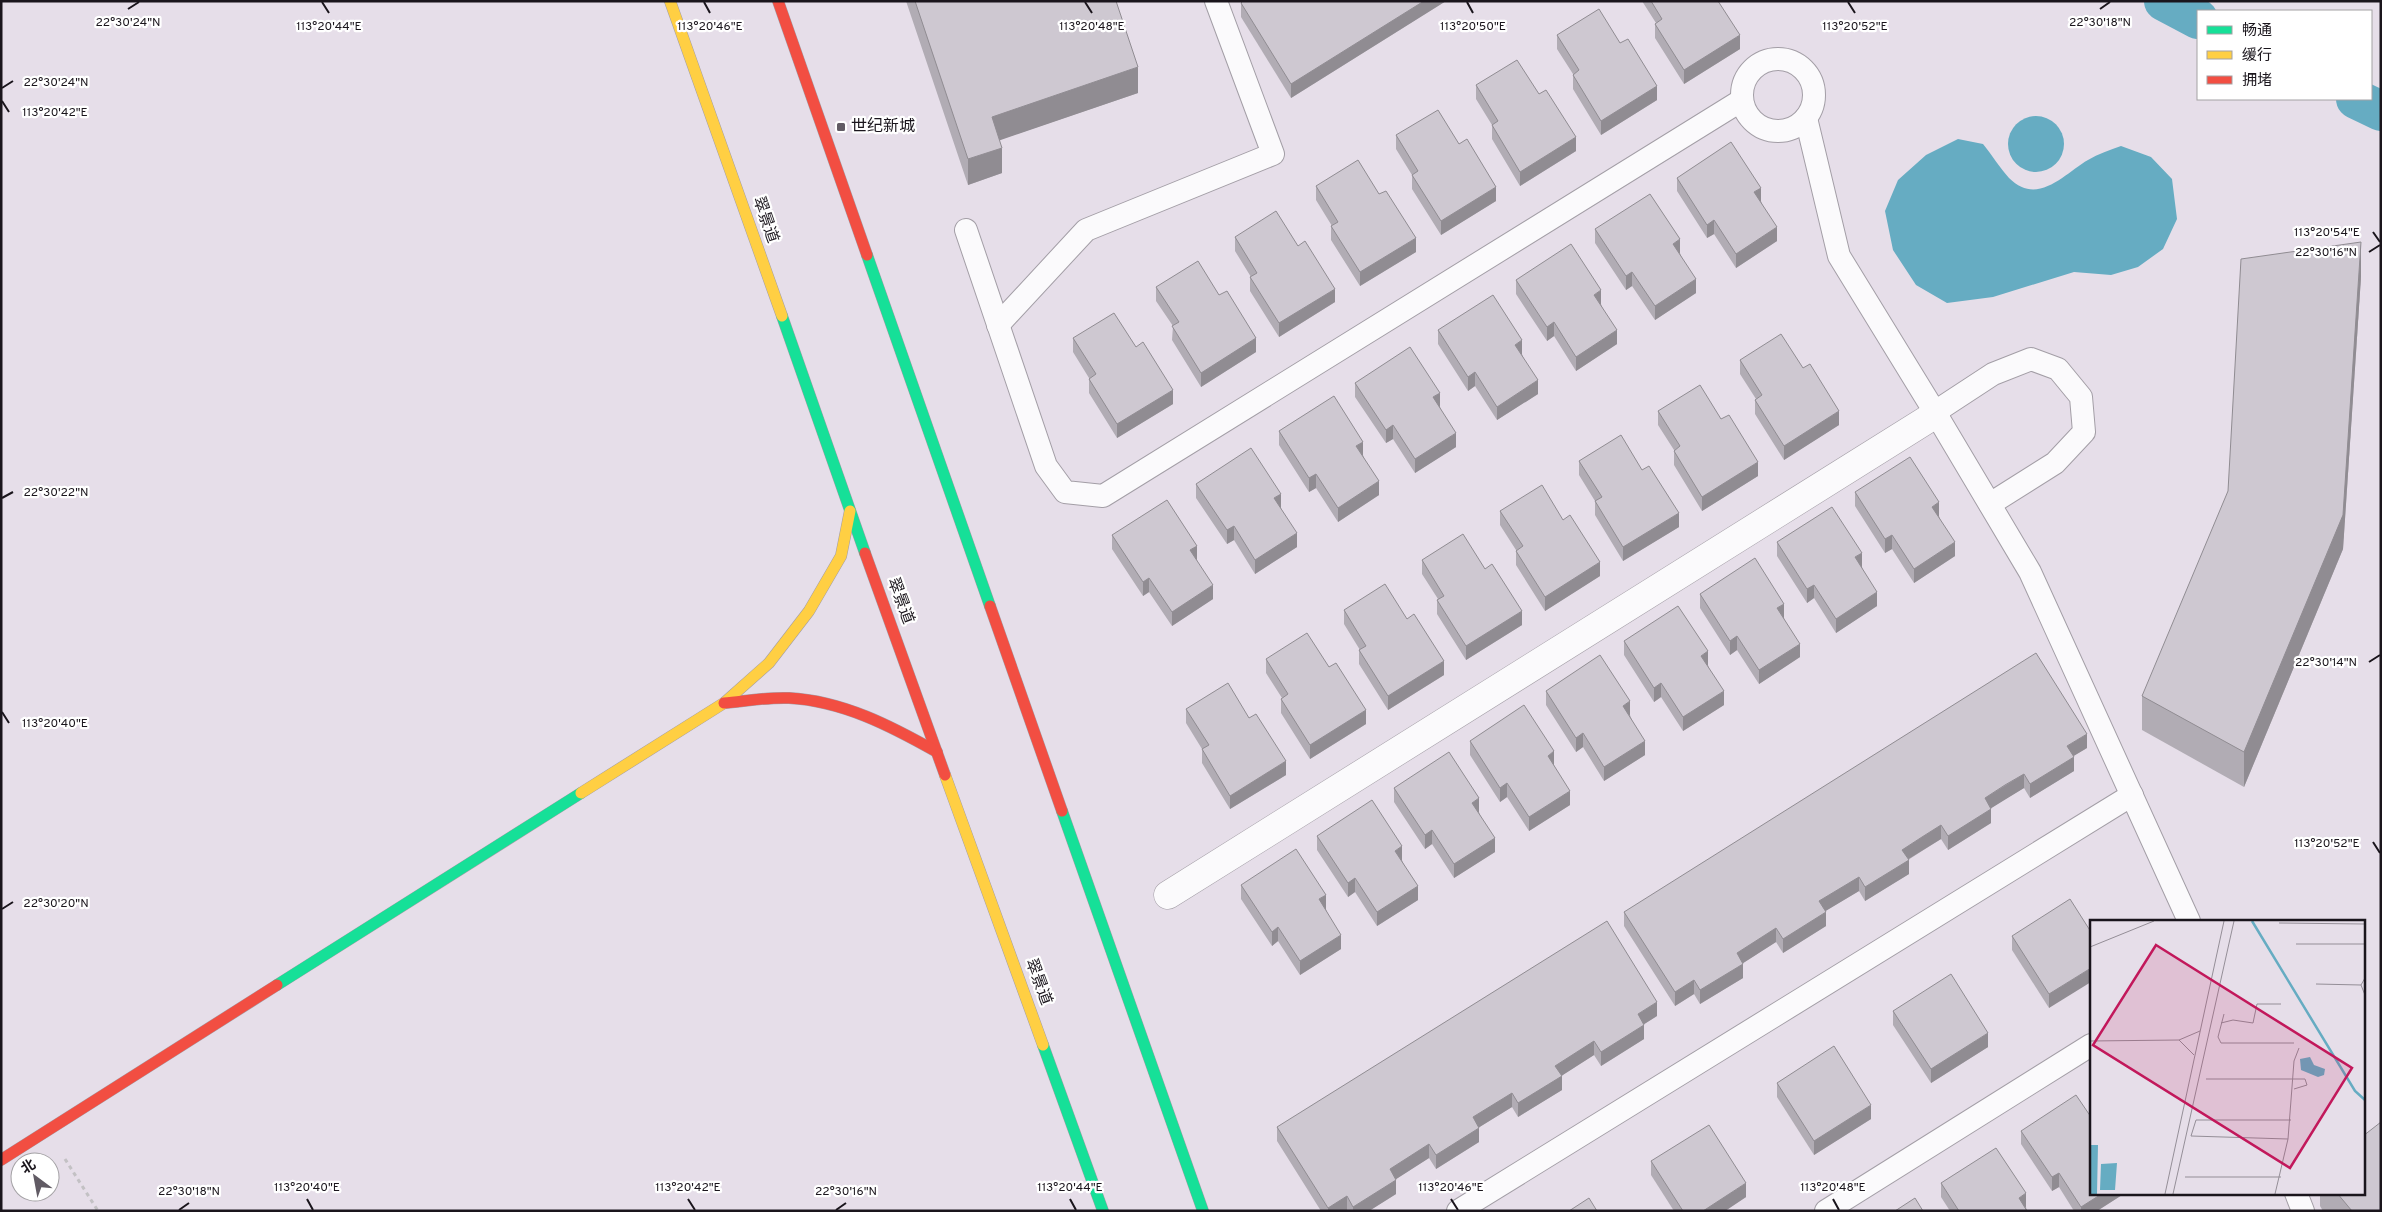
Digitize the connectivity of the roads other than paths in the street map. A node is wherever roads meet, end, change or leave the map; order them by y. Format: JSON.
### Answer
{"nodes":[{"id":1,"x":670,"y":1,"type":"edge"},
{"id":2,"x":778,"y":1,"type":"edge"},
{"id":3,"x":1216,"y":1,"type":"edge"},
{"id":4,"x":1742,"y":100,"type":"junction"},
{"id":5,"x":1806,"y":118,"type":"junction"},
{"id":6,"x":966,"y":230,"type":"dead end"},
{"id":7,"x":998,"y":325,"type":"junction"},
{"id":8,"x":1936,"y":413,"type":"junction"},
{"id":9,"x":1990,"y":504,"type":"junction"},
{"id":10,"x":850,"y":511,"type":"junction"},
{"id":11,"x":724,"y":703,"type":"junction"},
{"id":12,"x":937,"y":752,"type":"junction"},
{"id":13,"x":2132,"y":795,"type":"junction"},
{"id":14,"x":1168,"y":895,"type":"dead end"},
{"id":15,"x":2189,"y":920,"type":"edge"},
{"id":16,"x":2090,"y":1046,"type":"edge"},
{"id":17,"x":1,"y":1160,"type":"edge"},
{"id":18,"x":2296,"y":1194,"type":"edge"},
{"id":19,"x":1103,"y":1211,"type":"edge"},
{"id":20,"x":1203,"y":1211,"type":"edge"},
{"id":21,"x":1458,"y":1211,"type":"edge"},
{"id":22,"x":1826,"y":1211,"type":"edge"},
{"id":23,"x":2303,"y":1211,"type":"edge"}],
"edges":[{"from":1,"to":10,"type":"main road","name":"翠景道"},
{"from":2,"to":20,"type":"main road"},
{"from":3,"to":7,"type":"lane"},
{"from":4,"to":5,"type":"lane"},
{"from":4,"to":5,"type":"lane"},
{"from":4,"to":7,"type":"lane"},
{"from":5,"to":8,"type":"lane"},
{"from":6,"to":7,"type":"lane"},
{"from":8,"to":9,"type":"lane"},
{"from":8,"to":9,"type":"lane"},
{"from":8,"to":14,"type":"street"},
{"from":9,"to":13,"type":"lane"},
{"from":10,"to":11,"type":"main road"},
{"from":10,"to":12,"type":"main road","name":"翠景道"},
{"from":11,"to":12,"type":"main road"},
{"from":11,"to":17,"type":"main road"},
{"from":12,"to":19,"type":"main road","name":"翠景道"},
{"from":13,"to":15,"type":"lane"},
{"from":13,"to":21,"type":"lane"},
{"from":16,"to":22,"type":"lane"},
{"from":18,"to":23,"type":"lane"}]}
